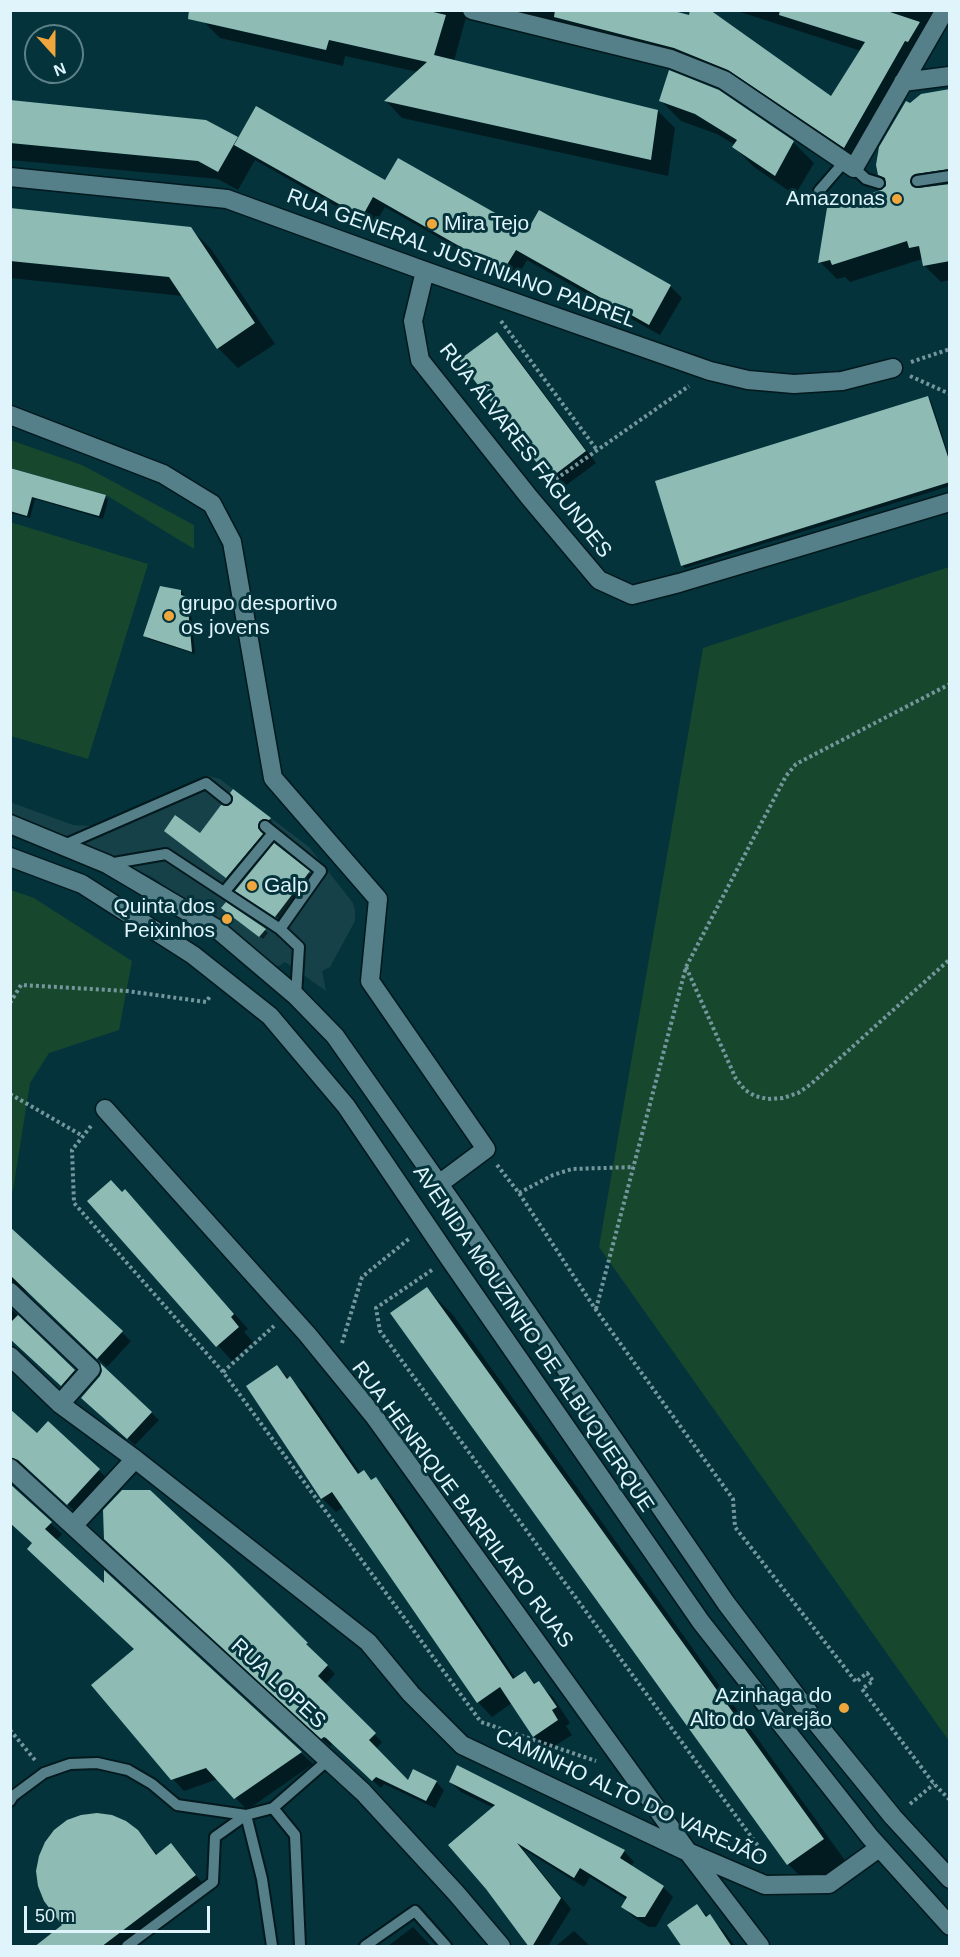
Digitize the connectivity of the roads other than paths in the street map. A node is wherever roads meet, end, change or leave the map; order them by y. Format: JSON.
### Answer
{"nodes":[{"id":1,"x":472,"y":10,"type":"edge"},
{"id":2,"x":942,"y":13,"type":"edge"},
{"id":3,"x":950,"y":76,"type":"edge"},
{"id":4,"x":903,"y":82,"type":"junction"},
{"id":5,"x":849,"y":165,"type":"junction"},
{"id":6,"x":950,"y":176,"type":"edge"},
{"id":7,"x":10,"y":177,"type":"edge"},
{"id":8,"x":917,"y":181,"type":"dead end"},
{"id":9,"x":879,"y":183,"type":"dead end"},
{"id":10,"x":819,"y":191,"type":"dead end"},
{"id":11,"x":425,"y":271,"type":"junction"},
{"id":12,"x":893,"y":368,"type":"road end"},
{"id":13,"x":10,"y":415,"type":"edge"},
{"id":14,"x":950,"y":502,"type":"edge"},
{"id":15,"x":226,"y":799,"type":"dead end"},
{"id":16,"x":10,"y":824,"type":"edge"},
{"id":17,"x":64,"y":845,"type":"junction"},
{"id":18,"x":10,"y":857,"type":"edge"},
{"id":19,"x":107,"y":864,"type":"junction"},
{"id":20,"x":225,"y":891,"type":"junction"},
{"id":21,"x":280,"y":929,"type":"junction"},
{"id":22,"x":296,"y":996,"type":"junction"},
{"id":23,"x":105,"y":1109,"type":"road end"},
{"id":24,"x":439,"y":1184,"type":"junction"},
{"id":25,"x":10,"y":1292,"type":"edge"},
{"id":26,"x":10,"y":1356,"type":"edge"},
{"id":27,"x":60,"y":1404,"type":"junction"},
{"id":28,"x":135,"y":1460,"type":"junction"},
{"id":29,"x":10,"y":1468,"type":"edge"},
{"id":30,"x":73,"y":1526,"type":"junction"},
{"id":31,"x":328,"y":1760,"type":"junction"},
{"id":32,"x":11,"y":1797,"type":"edge"},
{"id":33,"x":273,"y":1808,"type":"junction"},
{"id":34,"x":246,"y":1815,"type":"junction"},
{"id":35,"x":879,"y":1848,"type":"junction"},
{"id":36,"x":688,"y":1852,"type":"junction"},
{"id":37,"x":950,"y":1879,"type":"edge"},
{"id":38,"x":950,"y":1926,"type":"edge"},
{"id":39,"x":127,"y":1947,"type":"edge"},
{"id":40,"x":272,"y":1947,"type":"edge"},
{"id":41,"x":300,"y":1947,"type":"edge"},
{"id":42,"x":365,"y":1947,"type":"edge"},
{"id":43,"x":446,"y":1947,"type":"edge"},
{"id":44,"x":501,"y":1947,"type":"edge"},
{"id":45,"x":760,"y":1947,"type":"edge"}],
"edges":[{"from":1,"to":5,"type":"street"},
{"from":2,"to":4,"type":"street"},
{"from":3,"to":4,"type":"street"},
{"from":4,"to":5,"type":"street"},
{"from":5,"to":9,"type":"lane"},
{"from":5,"to":10,"type":"lane"},
{"from":6,"to":8,"type":"lane"},
{"from":7,"to":11,"type":"street","name":"RUA GENERAL JUSTINIANO PADREL"},
{"from":11,"to":12,"type":"street","name":"RUA GENERAL JUSTINIANO PADREL"},
{"from":11,"to":14,"type":"street","name":"RUA ÁLVARES FAGUNDES"},
{"from":13,"to":24,"type":"street"},
{"from":15,"to":17,"type":"lane"},
{"from":16,"to":17,"type":"street","name":"AVENIDA MOUZINHO DE ALBUQUERQUE"},
{"from":17,"to":19,"type":"street","name":"AVENIDA MOUZINHO DE ALBUQUERQUE"},
{"from":18,"to":35,"type":"street","name":"AVENIDA MOUZINHO DE ALBUQUERQUE"},
{"from":19,"to":20,"type":"lane"},
{"from":19,"to":22,"type":"street","name":"AVENIDA MOUZINHO DE ALBUQUERQUE"},
{"from":20,"to":21,"type":"lane"},
{"from":20,"to":21,"type":"lane"},
{"from":21,"to":22,"type":"lane"},
{"from":22,"to":24,"type":"street","name":"AVENIDA MOUZINHO DE ALBUQUERQUE"},
{"from":23,"to":36,"type":"street","name":"RUA HENRIQUE BARRILARO RUAS"},
{"from":24,"to":37,"type":"street","name":"AVENIDA MOUZINHO DE ALBUQUERQUE"},
{"from":25,"to":27,"type":"street"},
{"from":26,"to":27,"type":"street"},
{"from":27,"to":28,"type":"street"},
{"from":28,"to":30,"type":"street"},
{"from":28,"to":36,"type":"street","name":"CAMINHO ALTO DO VAREJÃO"},
{"from":29,"to":30,"type":"street","name":"RUA LOPES"},
{"from":30,"to":31,"type":"street","name":"RUA LOPES"},
{"from":31,"to":33,"type":"lane"},
{"from":31,"to":44,"type":"street","name":"RUA LOPES"},
{"from":32,"to":34,"type":"lane"},
{"from":33,"to":34,"type":"lane"},
{"from":33,"to":41,"type":"lane"},
{"from":34,"to":39,"type":"lane"},
{"from":34,"to":40,"type":"lane"},
{"from":35,"to":36,"type":"street","name":"CAMINHO ALTO DO VAREJÃO"},
{"from":35,"to":38,"type":"street","name":"AVENIDA MOUZINHO DE ALBUQUERQUE"},
{"from":36,"to":45,"type":"street","name":"RUA HENRIQUE BARRILARO RUAS"},
{"from":42,"to":43,"type":"lane"}]}
